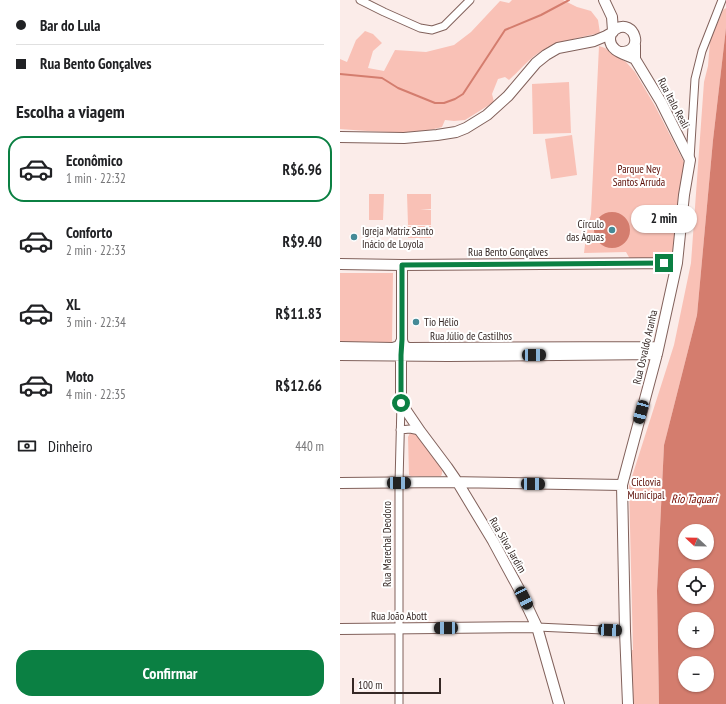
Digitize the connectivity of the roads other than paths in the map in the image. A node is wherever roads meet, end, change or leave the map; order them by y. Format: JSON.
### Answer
{"nodes":[{"id":1,"x":360,"y":0,"type":"edge"},
{"id":2,"x":470,"y":0,"type":"edge"},
{"id":3,"x":604,"y":0,"type":"edge"},
{"id":4,"x":722,"y":0,"type":"edge"},
{"id":5,"x":612,"y":17,"type":"junction"},
{"id":6,"x":626,"y":27,"type":"junction"},
{"id":7,"x":613,"y":32,"type":"junction"},
{"id":8,"x":594,"y":41,"type":"junction"},
{"id":9,"x":635,"y":45,"type":"junction"},
{"id":10,"x":618,"y":51,"type":"junction"},
{"id":11,"x":635,"y":59,"type":"junction"},
{"id":12,"x":340,"y":137,"type":"edge"},
{"id":13,"x":690,"y":160,"type":"junction"},
{"id":14,"x":676,"y":263,"type":"junction"},
{"id":15,"x":340,"y":264,"type":"edge"},
{"id":16,"x":402,"y":265,"type":"junction"},
{"id":17,"x":402,"y":340,"type":"junction"},
{"id":18,"x":340,"y":347,"type":"edge"},
{"id":19,"x":658,"y":351,"type":"junction"},
{"id":20,"x":448,"y":352,"type":"junction"},
{"id":21,"x":340,"y":355,"type":"edge"},
{"id":22,"x":401,"y":355,"type":"junction"},
{"id":23,"x":401,"y":403,"type":"junction"},
{"id":24,"x":400,"y":430,"type":"junction"},
{"id":25,"x":420,"y":431,"type":"junction"},
{"id":26,"x":340,"y":483,"type":"edge"},
{"id":27,"x":399,"y":483,"type":"junction"},
{"id":28,"x":456,"y":485,"type":"junction"},
{"id":29,"x":622,"y":485,"type":"junction"},
{"id":30,"x":537,"y":627,"type":"junction"},
{"id":31,"x":340,"y":628,"type":"edge"},
{"id":32,"x":399,"y":628,"type":"junction"},
{"id":33,"x":625,"y":631,"type":"junction"},
{"id":34,"x":399,"y":704,"type":"edge"},
{"id":35,"x":559,"y":704,"type":"edge"},
{"id":36,"x":628,"y":704,"type":"edge"}],
"edges":[{"from":1,"to":2,"type":"street"},
{"from":3,"to":5,"type":"street"},
{"from":4,"to":13,"type":"street","name":"Rua Osvaldo Aranha"},
{"from":5,"to":6,"type":"street"},
{"from":5,"to":7,"type":"street"},
{"from":6,"to":7,"type":"street"},
{"from":6,"to":9,"type":"street"},
{"from":7,"to":8,"type":"street"},
{"from":7,"to":10,"type":"street"},
{"from":8,"to":10,"type":"street"},
{"from":8,"to":12,"type":"street"},
{"from":9,"to":10,"type":"street"},
{"from":9,"to":11,"type":"street"},
{"from":10,"to":11,"type":"street"},
{"from":11,"to":13,"type":"street","name":"Rua Italo Reali"},
{"from":13,"to":14,"type":"street","name":"Rua Osvaldo Aranha"},
{"from":14,"to":16,"type":"street","name":"Rua Bento Gonçalves"},
{"from":14,"to":19,"type":"street","name":"Rua Osvaldo Aranha"},
{"from":15,"to":16,"type":"street","name":"Rua Bento Gonçalves"},
{"from":16,"to":17,"type":"street","name":"Rua Marechal Deodoro"},
{"from":17,"to":18,"type":"street"},
{"from":17,"to":20,"type":"street","name":"Rua Júlio de Castilhos"},
{"from":17,"to":22,"type":"street","name":"Rua Marechal Deodoro"},
{"from":19,"to":20,"type":"street","name":"Rua Júlio de Castilhos"},
{"from":19,"to":29,"type":"street","name":"Rua Osvaldo Aranha"},
{"from":20,"to":22,"type":"street","name":"Rua Júlio de Castilhos"},
{"from":21,"to":22,"type":"street","name":"Rua Júlio de Castilhos"},
{"from":22,"to":23,"type":"street","name":"Rua Marechal Deodoro"},
{"from":23,"to":24,"type":"street","name":"Rua Marechal Deodoro"},
{"from":23,"to":25,"type":"street","name":"Rua Silva Jardim"},
{"from":24,"to":25,"type":"street"},
{"from":24,"to":27,"type":"street","name":"Rua Marechal Deodoro"},
{"from":25,"to":28,"type":"street","name":"Rua Silva Jardim"},
{"from":26,"to":27,"type":"street"},
{"from":27,"to":28,"type":"street"},
{"from":27,"to":32,"type":"street","name":"Rua Marechal Deodoro"},
{"from":28,"to":29,"type":"street"},
{"from":28,"to":30,"type":"street","name":"Rua Silva Jardim"},
{"from":29,"to":33,"type":"street","name":"Rua Osvaldo Aranha"},
{"from":30,"to":32,"type":"street","name":"Rua João Abott"},
{"from":30,"to":33,"type":"street","name":"Rua João Abott"},
{"from":30,"to":35,"type":"street","name":"Rua Silva Jardim"},
{"from":31,"to":32,"type":"street","name":"Rua João Abott"},
{"from":32,"to":34,"type":"street","name":"Rua Marechal Deodoro"},
{"from":33,"to":36,"type":"street","name":"Rua Osvaldo Aranha"}]}
